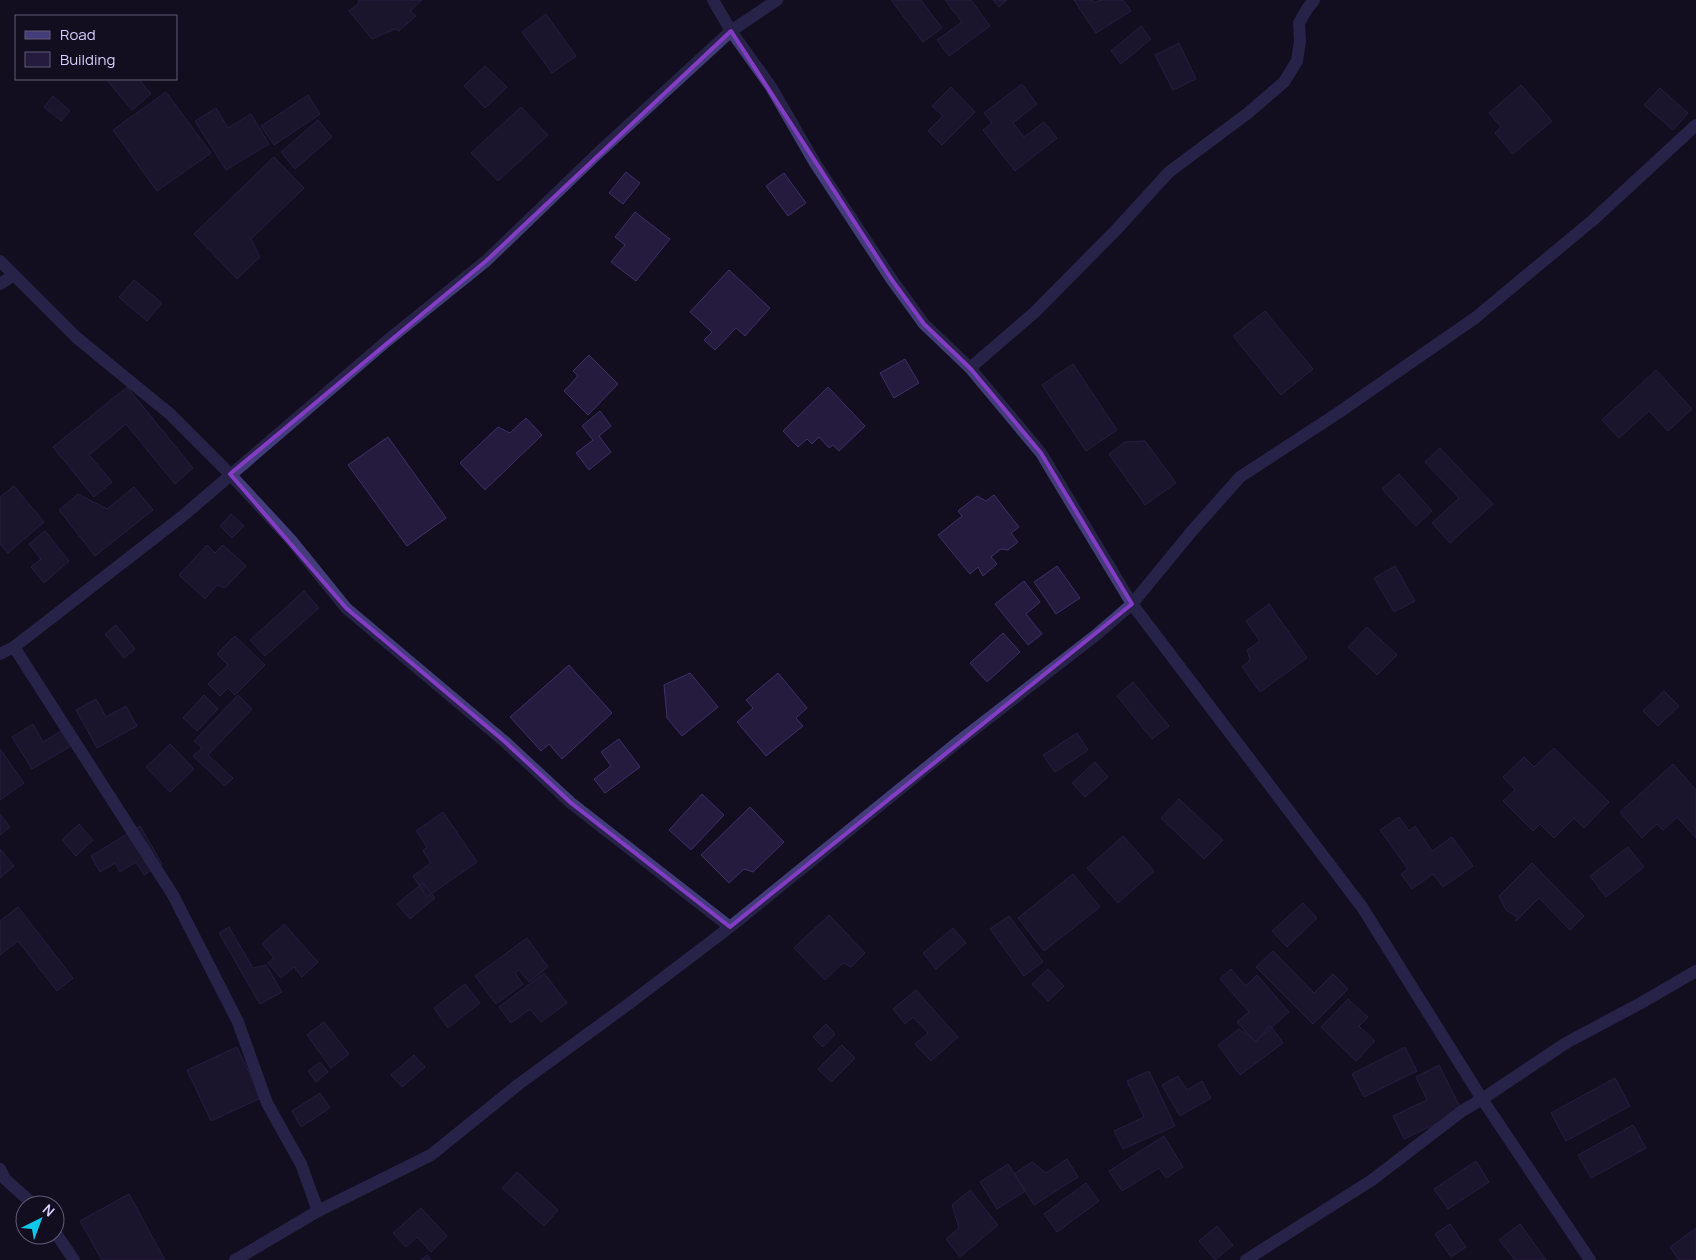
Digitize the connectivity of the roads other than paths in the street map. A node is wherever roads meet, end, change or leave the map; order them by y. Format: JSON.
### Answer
{"nodes":[{"id":1,"x":713,"y":0,"type":"edge"},
{"id":2,"x":777,"y":0,"type":"edge"},
{"id":3,"x":1314,"y":0,"type":"edge"},
{"id":4,"x":731,"y":31,"type":"junction"},
{"id":5,"x":1696,"y":125,"type":"edge"},
{"id":6,"x":0,"y":261,"type":"edge"},
{"id":7,"x":14,"y":274,"type":"junction"},
{"id":8,"x":0,"y":284,"type":"edge"},
{"id":9,"x":970,"y":368,"type":"junction"},
{"id":10,"x":230,"y":474,"type":"junction"},
{"id":11,"x":1132,"y":604,"type":"junction"},
{"id":12,"x":14,"y":647,"type":"junction"},
{"id":13,"x":0,"y":654,"type":"edge"},
{"id":14,"x":730,"y":927,"type":"junction"},
{"id":15,"x":1696,"y":971,"type":"edge"},
{"id":16,"x":1482,"y":1100,"type":"junction"},
{"id":17,"x":0,"y":1169,"type":"edge"},
{"id":18,"x":23,"y":1195,"type":"edge"},
{"id":19,"x":318,"y":1211,"type":"junction"},
{"id":20,"x":64,"y":1245,"type":"edge"},
{"id":21,"x":74,"y":1260,"type":"edge"},
{"id":22,"x":234,"y":1260,"type":"edge"},
{"id":23,"x":1246,"y":1260,"type":"edge"},
{"id":24,"x":1590,"y":1260,"type":"edge"}],
"edges":[{"from":1,"to":4,"type":"street"},
{"from":2,"to":4,"type":"street"},
{"from":3,"to":9,"type":"street"},
{"from":4,"to":9,"type":"street"},
{"from":4,"to":10,"type":"street"},
{"from":5,"to":11,"type":"street"},
{"from":6,"to":7,"type":"street"},
{"from":7,"to":8,"type":"street"},
{"from":7,"to":10,"type":"street"},
{"from":9,"to":11,"type":"street"},
{"from":10,"to":12,"type":"street"},
{"from":10,"to":14,"type":"street"},
{"from":11,"to":14,"type":"street"},
{"from":11,"to":16,"type":"street"},
{"from":12,"to":13,"type":"street"},
{"from":12,"to":19,"type":"street"},
{"from":14,"to":19,"type":"street"},
{"from":15,"to":16,"type":"street"},
{"from":16,"to":23,"type":"street"},
{"from":16,"to":24,"type":"street"},
{"from":17,"to":18,"type":"street"},
{"from":19,"to":22,"type":"street"},
{"from":20,"to":21,"type":"street"}]}
